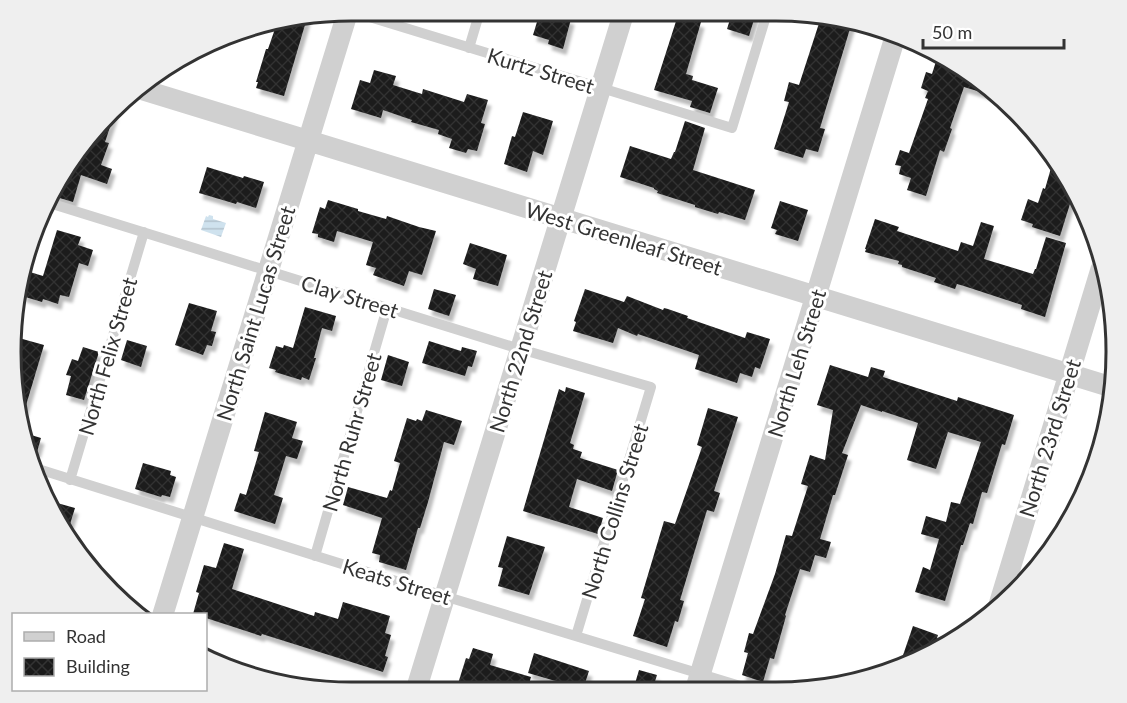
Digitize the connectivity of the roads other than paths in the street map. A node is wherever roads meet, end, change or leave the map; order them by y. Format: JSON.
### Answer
{"nodes":[{"id":1,"x":346,"y":21,"type":"edge"},
{"id":2,"x":381,"y":21,"type":"edge"},
{"id":3,"x":477,"y":21,"type":"edge"},
{"id":4,"x":621,"y":21,"type":"edge"},
{"id":5,"x":765,"y":21,"type":"edge"},
{"id":6,"x":893,"y":43,"type":"edge"},
{"id":7,"x":469,"y":48,"type":"junction"},
{"id":8,"x":601,"y":89,"type":"junction"},
{"id":9,"x":147,"y":91,"type":"edge"},
{"id":10,"x":308,"y":140,"type":"junction"},
{"id":11,"x":55,"y":205,"type":"edge"},
{"id":12,"x":560,"y":218,"type":"junction"},
{"id":13,"x":144,"y":232,"type":"junction"},
{"id":14,"x":268,"y":270,"type":"junction"},
{"id":15,"x":1098,"y":279,"type":"edge"},
{"id":16,"x":816,"y":297,"type":"junction"},
{"id":17,"x":387,"y":308,"type":"junction"},
{"id":18,"x":520,"y":349,"type":"junction"},
{"id":19,"x":1069,"y":374,"type":"junction"},
{"id":20,"x":1104,"y":385,"type":"edge"},
{"id":21,"x":651,"y":387,"type":"joint"},
{"id":22,"x":44,"y":471,"type":"edge"},
{"id":23,"x":70,"y":480,"type":"junction"},
{"id":24,"x":192,"y":518,"type":"junction"},
{"id":25,"x":315,"y":556,"type":"junction"},
{"id":26,"x":1003,"y":590,"type":"edge"},
{"id":27,"x":444,"y":596,"type":"junction"},
{"id":28,"x":164,"y":613,"type":"edge"},
{"id":29,"x":576,"y":636,"type":"junction"},
{"id":30,"x":418,"y":682,"type":"edge"},
{"id":31,"x":698,"y":682,"type":"edge"}],
"edges":[{"from":1,"to":10,"type":"street","name":"North Saint Lucas Street"},
{"from":2,"to":7,"type":"lane","name":"Kurtz Street"},
{"from":3,"to":7,"type":"lane"},
{"from":4,"to":8,"type":"street","name":"North 22nd Street"},
{"from":5,"to":8,"type":"lane","name":"Kurtz Street"},
{"from":6,"to":16,"type":"street","name":"North Leh Street"},
{"from":7,"to":8,"type":"lane","name":"Kurtz Street"},
{"from":8,"to":12,"type":"street","name":"North 22nd Street"},
{"from":9,"to":10,"type":"street","name":"West Greenleaf Street"},
{"from":10,"to":12,"type":"street","name":"West Greenleaf Street"},
{"from":10,"to":14,"type":"street","name":"North Saint Lucas Street"},
{"from":11,"to":13,"type":"lane","name":"Clay Street"},
{"from":12,"to":16,"type":"street","name":"West Greenleaf Street"},
{"from":12,"to":18,"type":"street","name":"North 22nd Street"},
{"from":13,"to":14,"type":"lane","name":"Clay Street"},
{"from":13,"to":23,"type":"lane","name":"North Felix Street"},
{"from":14,"to":17,"type":"lane","name":"Clay Street"},
{"from":14,"to":24,"type":"street","name":"North Saint Lucas Street"},
{"from":15,"to":19,"type":"street","name":"North 23rd Street"},
{"from":16,"to":19,"type":"street","name":"West Greenleaf Street"},
{"from":16,"to":31,"type":"street","name":"North Leh Street"},
{"from":17,"to":18,"type":"lane","name":"Clay Street"},
{"from":17,"to":25,"type":"lane","name":"North Ruhr Street"},
{"from":18,"to":21,"type":"lane","name":"Clay Street"},
{"from":18,"to":27,"type":"street","name":"North 22nd Street"},
{"from":19,"to":20,"type":"street","name":"West Greenleaf Street"},
{"from":19,"to":26,"type":"street","name":"North 23rd Street"},
{"from":21,"to":29,"type":"lane","name":"North Collins Street"},
{"from":22,"to":23,"type":"lane","name":"Keats Street"},
{"from":23,"to":24,"type":"lane","name":"Keats Street"},
{"from":24,"to":25,"type":"lane","name":"Keats Street"},
{"from":24,"to":28,"type":"street","name":"North Saint Lucas Street"},
{"from":25,"to":27,"type":"lane","name":"Keats Street"},
{"from":27,"to":29,"type":"lane","name":"Keats Street"},
{"from":27,"to":30,"type":"street","name":"North 22nd Street"},
{"from":29,"to":31,"type":"lane","name":"Keats Street"}]}
